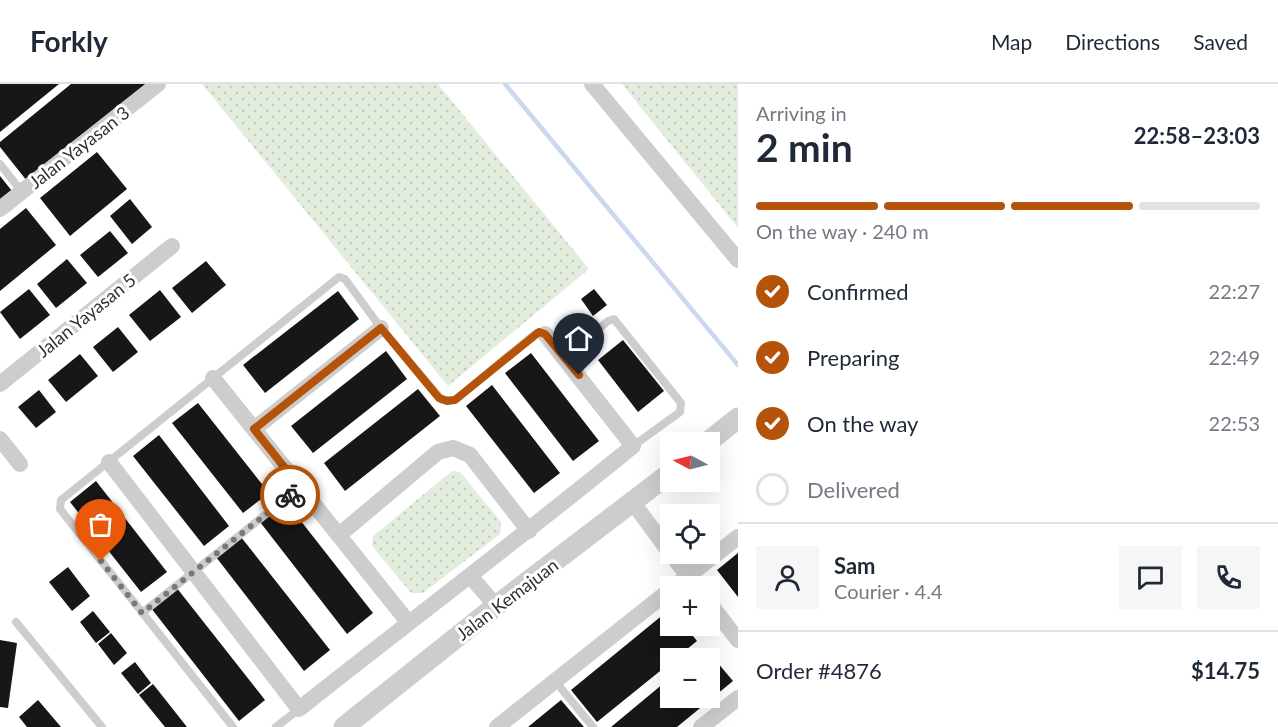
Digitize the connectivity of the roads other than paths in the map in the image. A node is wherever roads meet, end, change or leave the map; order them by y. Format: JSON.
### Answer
{"nodes":[{"id":1,"x":158,"y":84,"type":"edge"},
{"id":2,"x":592,"y":84,"type":"edge"},
{"id":3,"x":0,"y":164,"type":"edge"},
{"id":4,"x":22,"y":192,"type":"junction"},
{"id":5,"x":0,"y":209,"type":"edge"},
{"id":6,"x":172,"y":246,"type":"dead end"},
{"id":7,"x":738,"y":260,"type":"edge"},
{"id":8,"x":381,"y":328,"type":"junction"},
{"id":9,"x":545,"y":334,"type":"joint"},
{"id":10,"x":565,"y":357,"type":"junction"},
{"id":11,"x":213,"y":378,"type":"junction"},
{"id":12,"x":0,"y":384,"type":"edge"},
{"id":13,"x":738,"y":418,"type":"edge"},
{"id":14,"x":254,"y":429,"type":"junction"},
{"id":15,"x":720,"y":432,"type":"edge"},
{"id":16,"x":0,"y":439,"type":"edge"},
{"id":17,"x":633,"y":446,"type":"junction"},
{"id":18,"x":109,"y":462,"type":"junction"},
{"id":19,"x":20,"y":464,"type":"dead end"},
{"id":20,"x":660,"y":481,"type":"edge"},
{"id":21,"x":300,"y":487,"type":"junction"},
{"id":22,"x":633,"y":504,"type":"junction"},
{"id":23,"x":529,"y":531,"type":"junction"},
{"id":24,"x":339,"y":535,"type":"junction"},
{"id":25,"x":738,"y":537,"type":"edge"},
{"id":26,"x":660,"y":539,"type":"edge"},
{"id":27,"x":195,"y":572,"type":"junction"},
{"id":28,"x":694,"y":576,"type":"edge"},
{"id":29,"x":471,"y":577,"type":"junction"},
{"id":30,"x":660,"y":598,"type":"edge"},
{"id":31,"x":496,"y":606,"type":"junction"},
{"id":32,"x":142,"y":613,"type":"junction"},
{"id":33,"x":720,"y":617,"type":"edge"},
{"id":34,"x":16,"y":622,"type":"dead end"},
{"id":35,"x":408,"y":622,"type":"junction"},
{"id":36,"x":738,"y":640,"type":"edge"},
{"id":37,"x":555,"y":681,"type":"junction"},
{"id":38,"x":738,"y":698,"type":"edge"},
{"id":39,"x":299,"y":709,"type":"junction"},
{"id":40,"x":102,"y":727,"type":"edge"},
{"id":41,"x":232,"y":727,"type":"edge"},
{"id":42,"x":276,"y":727,"type":"edge"},
{"id":43,"x":344,"y":727,"type":"edge"},
{"id":44,"x":497,"y":727,"type":"edge"},
{"id":45,"x":593,"y":727,"type":"edge"},
{"id":46,"x":701,"y":727,"type":"edge"}],
"edges":[{"from":1,"to":4,"type":"street","name":"Jalan Yayasan 3"},
{"from":2,"to":7,"type":"street"},
{"from":3,"to":4,"type":"lane"},
{"from":4,"to":5,"type":"street","name":"Jalan Yayasan 3"},
{"from":6,"to":12,"type":"street","name":"Jalan Yayasan 5"},
{"from":8,"to":9,"type":"lane"},
{"from":8,"to":11,"type":"lane"},
{"from":8,"to":14,"type":"street"},
{"from":9,"to":10,"type":"street"},
{"from":10,"to":17,"type":"street"},
{"from":10,"to":17,"type":"lane"},
{"from":11,"to":14,"type":"street"},
{"from":11,"to":18,"type":"lane"},
{"from":13,"to":15,"type":"street"},
{"from":14,"to":21,"type":"street"},
{"from":16,"to":19,"type":"street"},
{"from":17,"to":23,"type":"street"},
{"from":18,"to":27,"type":"street"},
{"from":18,"to":32,"type":"lane"},
{"from":20,"to":22,"type":"street","name":"Jalan Kemajuan"},
{"from":21,"to":24,"type":"street"},
{"from":21,"to":27,"type":"lane"},
{"from":22,"to":26,"type":"street"},
{"from":22,"to":31,"type":"street","name":"Jalan Kemajuan"},
{"from":23,"to":24,"type":"street"},
{"from":23,"to":29,"type":"street"},
{"from":24,"to":35,"type":"street"},
{"from":25,"to":28,"type":"street"},
{"from":27,"to":32,"type":"lane"},
{"from":27,"to":39,"type":"street"},
{"from":29,"to":31,"type":"street"},
{"from":29,"to":35,"type":"street"},
{"from":30,"to":37,"type":"street"},
{"from":31,"to":43,"type":"street","name":"Jalan Kemajuan"},
{"from":32,"to":41,"type":"lane"},
{"from":33,"to":36,"type":"street"},
{"from":34,"to":40,"type":"lane"},
{"from":35,"to":39,"type":"street"},
{"from":37,"to":44,"type":"street"},
{"from":37,"to":45,"type":"lane"},
{"from":38,"to":46,"type":"street"},
{"from":39,"to":42,"type":"lane"}]}
